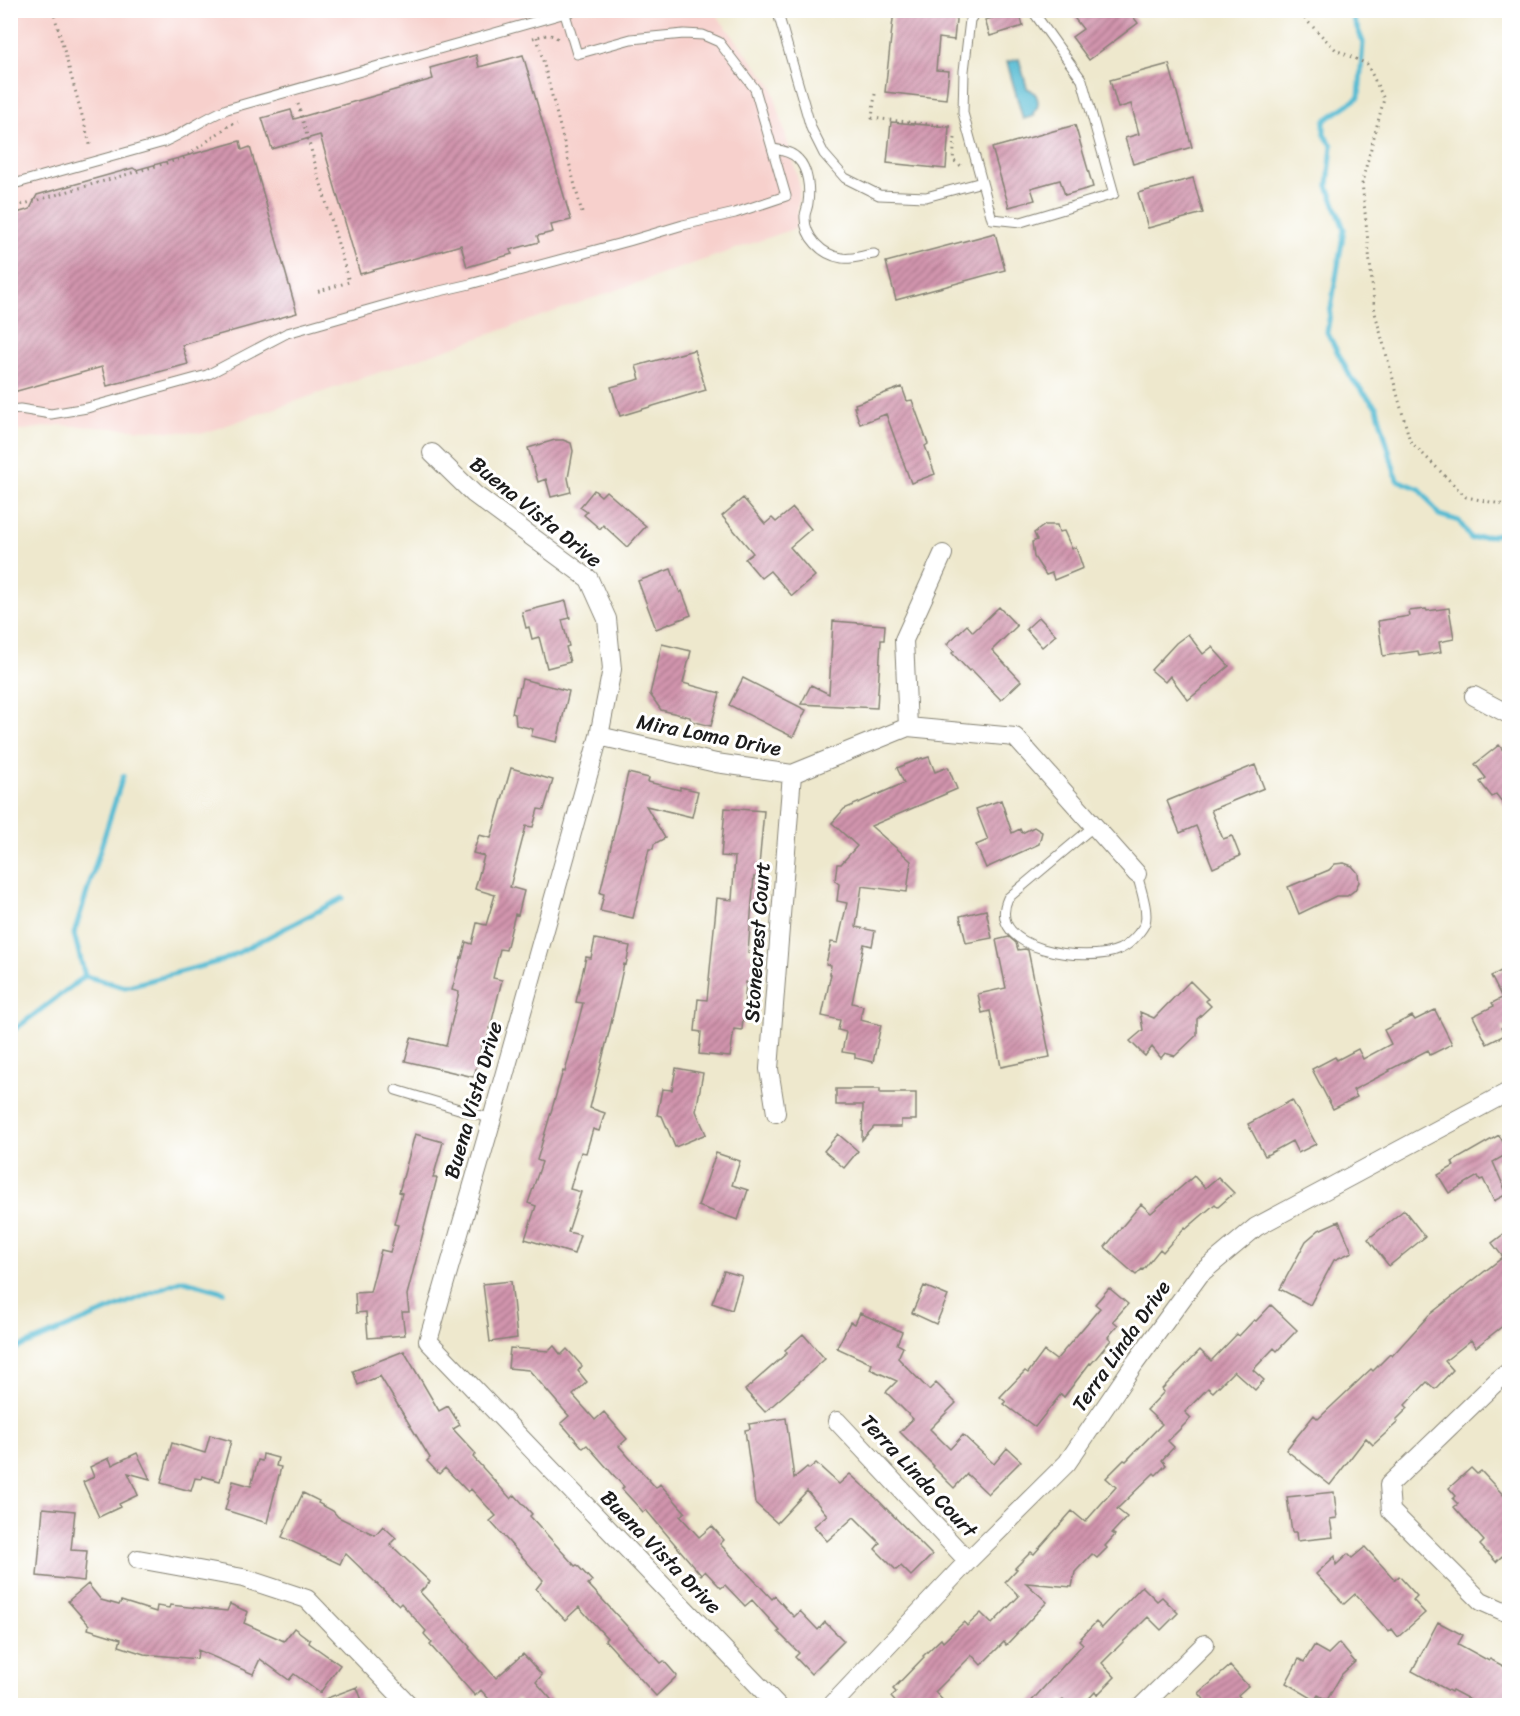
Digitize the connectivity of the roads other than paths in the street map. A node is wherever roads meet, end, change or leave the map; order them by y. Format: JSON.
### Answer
{"nodes":[{"id":1,"x":576,"y":10,"type":"edge"},
{"id":2,"x":777,"y":10,"type":"edge"},
{"id":3,"x":977,"y":10,"type":"edge"},
{"id":4,"x":1032,"y":10,"type":"edge"},
{"id":5,"x":565,"y":14,"type":"junction"},
{"id":6,"x":773,"y":148,"type":"junction"},
{"id":7,"x":982,"y":182,"type":"junction"},
{"id":8,"x":10,"y":185,"type":"edge"},
{"id":9,"x":874,"y":254,"type":"dead end"},
{"id":10,"x":10,"y":410,"type":"edge"},
{"id":11,"x":432,"y":453,"type":"dead end"},
{"id":12,"x":943,"y":554,"type":"dead end"},
{"id":13,"x":1474,"y":696,"type":"dead end"},
{"id":14,"x":1509,"y":715,"type":"edge"},
{"id":15,"x":908,"y":727,"type":"junction"},
{"id":16,"x":599,"y":736,"type":"junction"},
{"id":17,"x":792,"y":774,"type":"junction"},
{"id":18,"x":1094,"y":826,"type":"junction"},
{"id":19,"x":1137,"y":874,"type":"joint"},
{"id":20,"x":396,"y":1090,"type":"dead end"},
{"id":21,"x":1509,"y":1091,"type":"edge"},
{"id":22,"x":776,"y":1113,"type":"dead end"},
{"id":23,"x":492,"y":1119,"type":"junction"},
{"id":24,"x":1509,"y":1371,"type":"edge"},
{"id":25,"x":837,"y":1421,"type":"dead end"},
{"id":26,"x":138,"y":1559,"type":"dead end"},
{"id":27,"x":968,"y":1561,"type":"junction"},
{"id":28,"x":1509,"y":1614,"type":"edge"},
{"id":29,"x":1205,"y":1644,"type":"dead end"},
{"id":30,"x":410,"y":1706,"type":"edge"},
{"id":31,"x":778,"y":1706,"type":"edge"},
{"id":32,"x":831,"y":1706,"type":"edge"},
{"id":33,"x":1142,"y":1706,"type":"edge"}],
"edges":[{"from":1,"to":5,"type":"lane"},
{"from":2,"to":7,"type":"lane"},
{"from":3,"to":7,"type":"lane"},
{"from":4,"to":7,"type":"lane"},
{"from":5,"to":6,"type":"lane"},
{"from":5,"to":8,"type":"lane"},
{"from":6,"to":9,"type":"lane"},
{"from":6,"to":10,"type":"lane"},
{"from":11,"to":16,"type":"street","name":"Buena Vista Drive"},
{"from":12,"to":15,"type":"street"},
{"from":13,"to":14,"type":"street"},
{"from":15,"to":17,"type":"street","name":"Mira Loma Drive"},
{"from":15,"to":18,"type":"street","name":"Mira Loma Drive"},
{"from":16,"to":17,"type":"street","name":"Mira Loma Drive"},
{"from":16,"to":23,"type":"street","name":"Buena Vista Drive"},
{"from":17,"to":22,"type":"street","name":"Stonecrest Court"},
{"from":18,"to":19,"type":"street","name":"Mira Loma Drive"},
{"from":18,"to":19,"type":"lane"},
{"from":20,"to":23,"type":"lane"},
{"from":21,"to":27,"type":"street","name":"Terra Linda Drive"},
{"from":23,"to":31,"type":"street","name":"Buena Vista Drive"},
{"from":24,"to":28,"type":"street"},
{"from":25,"to":27,"type":"street","name":"Terra Linda Court"},
{"from":26,"to":30,"type":"street"},
{"from":27,"to":32,"type":"street","name":"Terra Linda Drive"},
{"from":29,"to":33,"type":"street"}]}
